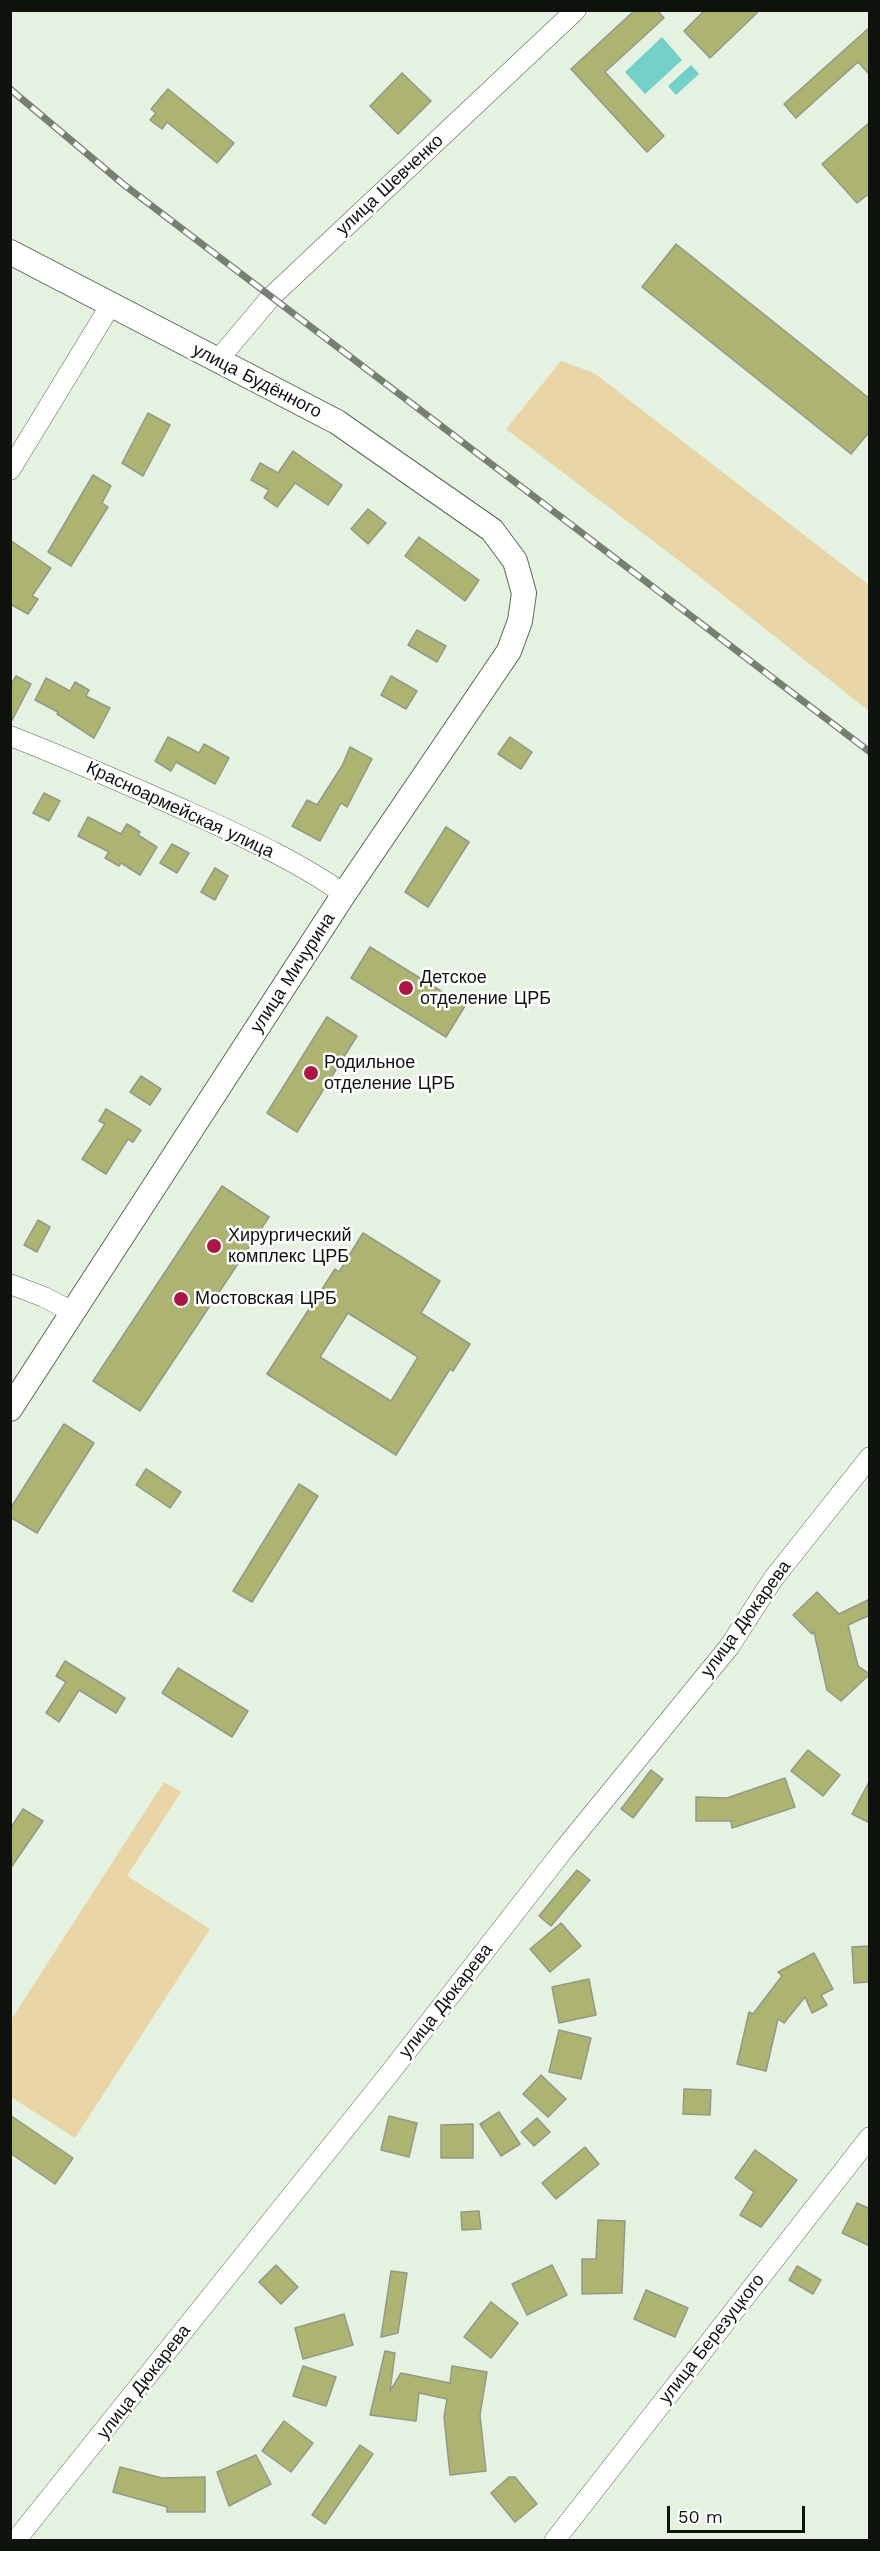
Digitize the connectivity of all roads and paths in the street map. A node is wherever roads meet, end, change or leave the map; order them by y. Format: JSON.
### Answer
{"nodes":[{"id":1,"x":570,"y":12,"type":"edge"},
{"id":2,"x":10,"y":252,"type":"edge"},
{"id":3,"x":110,"y":306,"type":"junction"},
{"id":4,"x":217,"y":361,"type":"junction"},
{"id":5,"x":10,"y":470,"type":"edge"},
{"id":6,"x":492,"y":530,"type":"joint"},
{"id":7,"x":10,"y":736,"type":"edge"},
{"id":8,"x":344,"y":894,"type":"junction"},
{"id":9,"x":10,"y":1284,"type":"edge"},
{"id":10,"x":73,"y":1312,"type":"junction"},
{"id":11,"x":10,"y":1409,"type":"edge"},
{"id":12,"x":870,"y":1457,"type":"edge"},
{"id":13,"x":870,"y":2137,"type":"edge"},
{"id":14,"x":16,"y":2541,"type":"edge"},
{"id":15,"x":555,"y":2541,"type":"edge"}],
"edges":[{"from":1,"to":4,"type":"street","name":"улица Шевченко"},
{"from":2,"to":3,"type":"street","name":"улица Будённого"},
{"from":3,"to":4,"type":"street","name":"улица Будённого"},
{"from":3,"to":5,"type":"street"},
{"from":4,"to":6,"type":"street","name":"улица Будённого"},
{"from":6,"to":8,"type":"street","name":"улица Мичурина"},
{"from":7,"to":8,"type":"street","name":"Красноармейская улица"},
{"from":8,"to":10,"type":"street","name":"улица Мичурина"},
{"from":9,"to":10,"type":"street"},
{"from":10,"to":11,"type":"street","name":"улица Мичурина"},
{"from":12,"to":14,"type":"street","name":"улица Дюкарева"},
{"from":13,"to":15,"type":"street","name":"улица Березуцкого"}]}
